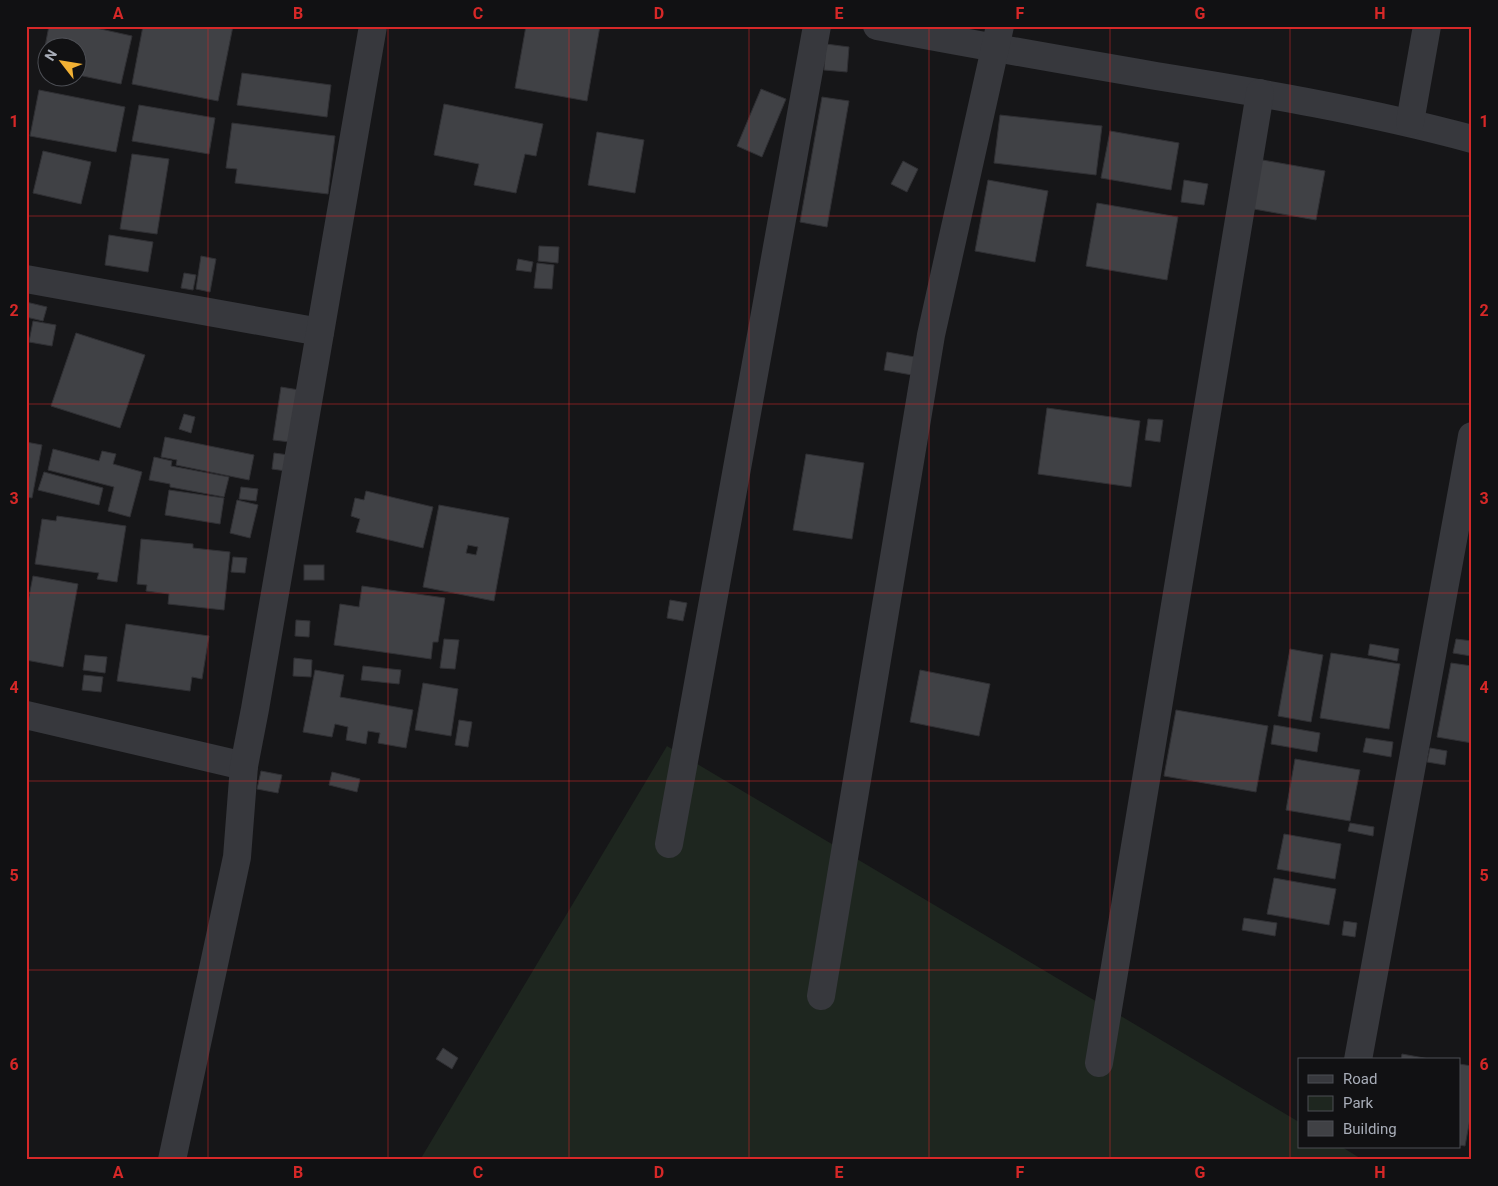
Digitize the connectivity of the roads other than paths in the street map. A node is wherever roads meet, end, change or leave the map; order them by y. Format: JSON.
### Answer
{"nodes":[{"id":1,"x":373,"y":26,"type":"edge"},
{"id":2,"x":817,"y":26,"type":"edge"},
{"id":3,"x":877,"y":26,"type":"edge"},
{"id":4,"x":1427,"y":26,"type":"edge"},
{"id":5,"x":998,"y":37,"type":"edge"},
{"id":6,"x":1260,"y":93,"type":"junction"},
{"id":7,"x":1410,"y":122,"type":"junction"},
{"id":8,"x":1472,"y":139,"type":"edge"},
{"id":9,"x":26,"y":279,"type":"edge"},
{"id":10,"x":320,"y":332,"type":"junction"},
{"id":11,"x":1472,"y":436,"type":"edge"},
{"id":12,"x":26,"y":715,"type":"edge"},
{"id":13,"x":244,"y":766,"type":"junction"},
{"id":14,"x":669,"y":844,"type":"dead end"},
{"id":15,"x":821,"y":996,"type":"dead end"},
{"id":16,"x":1358,"y":1058,"type":"edge"},
{"id":17,"x":1099,"y":1063,"type":"dead end"},
{"id":18,"x":172,"y":1160,"type":"edge"}],
"edges":[{"from":1,"to":10,"type":"street"},
{"from":2,"to":14,"type":"street"},
{"from":3,"to":5,"type":"street"},
{"from":4,"to":7,"type":"street"},
{"from":5,"to":6,"type":"street"},
{"from":5,"to":15,"type":"street"},
{"from":6,"to":7,"type":"street"},
{"from":6,"to":17,"type":"street"},
{"from":7,"to":8,"type":"street"},
{"from":9,"to":10,"type":"street"},
{"from":10,"to":13,"type":"street"},
{"from":11,"to":16,"type":"street"},
{"from":12,"to":13,"type":"street"},
{"from":13,"to":18,"type":"street"}]}
